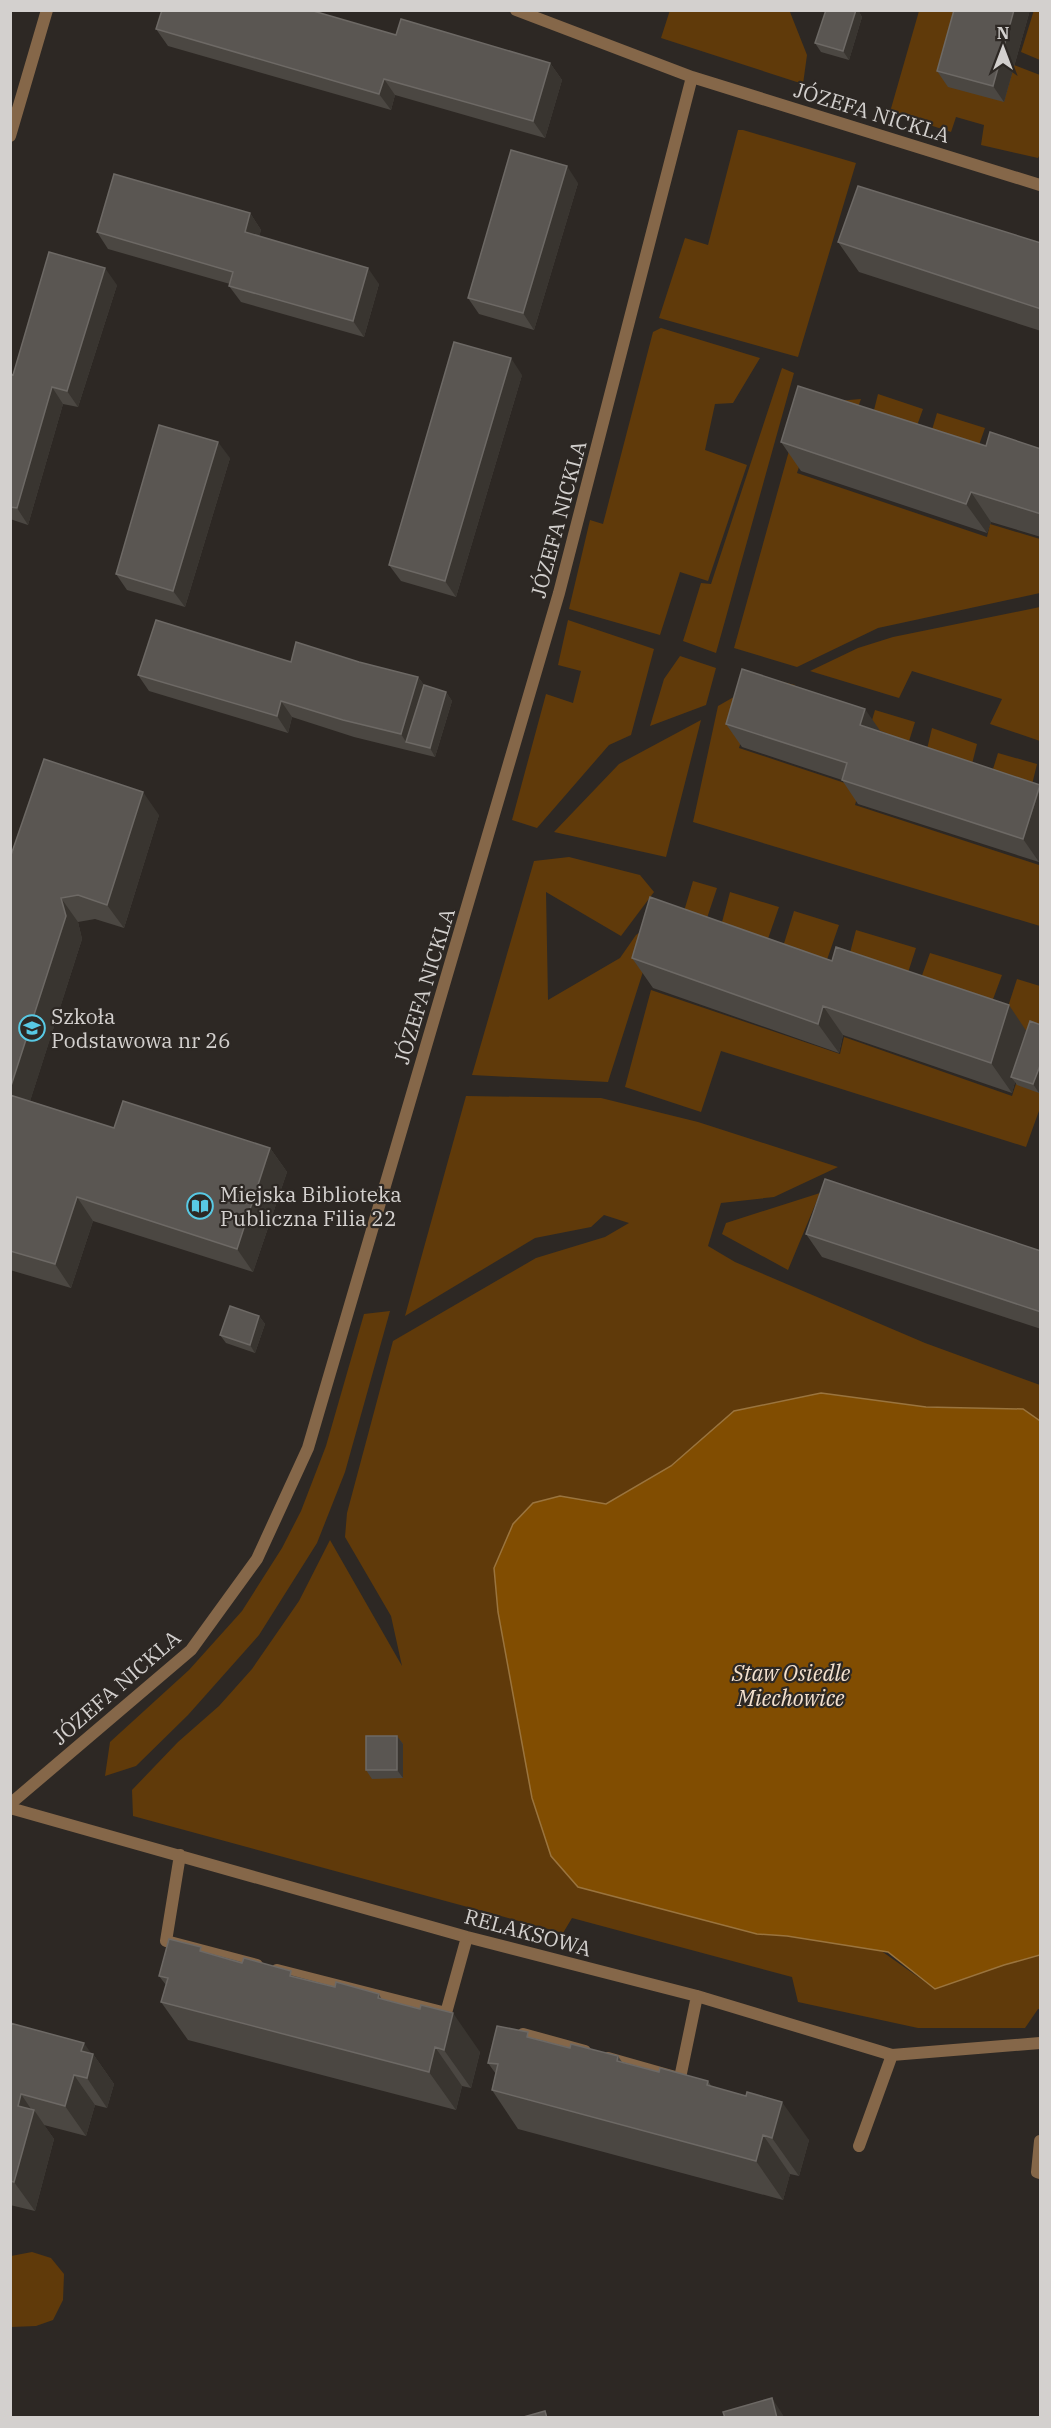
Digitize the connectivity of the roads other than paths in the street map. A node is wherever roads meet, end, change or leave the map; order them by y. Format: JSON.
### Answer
{"nodes":[{"id":1,"x":47,"y":10,"type":"edge"},
{"id":2,"x":516,"y":10,"type":"edge"},
{"id":3,"x":692,"y":77,"type":"junction"},
{"id":4,"x":10,"y":136,"type":"edge"},
{"id":5,"x":1041,"y":185,"type":"edge"},
{"id":6,"x":10,"y":1806,"type":"edge"},
{"id":7,"x":180,"y":1855,"type":"junction"},
{"id":8,"x":467,"y":1937,"type":"junction"},
{"id":9,"x":696,"y":1996,"type":"junction"},
{"id":10,"x":523,"y":2034,"type":"edge"},
{"id":11,"x":1041,"y":2043,"type":"edge"},
{"id":12,"x":892,"y":2055,"type":"junction"},
{"id":13,"x":1041,"y":2141,"type":"edge"},
{"id":14,"x":859,"y":2146,"type":"dead end"},
{"id":15,"x":1041,"y":2173,"type":"edge"}],
"edges":[{"from":1,"to":4,"type":"street"},
{"from":2,"to":3,"type":"street","name":"JÓZEFA NICKLA"},
{"from":3,"to":5,"type":"street","name":"JÓZEFA NICKLA"},
{"from":3,"to":6,"type":"street","name":"JÓZEFA NICKLA"},
{"from":6,"to":7,"type":"street","name":"RELAKSOWA"},
{"from":7,"to":8,"type":"street","name":"RELAKSOWA"},
{"from":7,"to":8,"type":"street"},
{"from":8,"to":9,"type":"street","name":"RELAKSOWA"},
{"from":9,"to":10,"type":"street"},
{"from":9,"to":12,"type":"street","name":"RELAKSOWA"},
{"from":11,"to":12,"type":"street","name":"RELAKSOWA"},
{"from":12,"to":14,"type":"street"},
{"from":13,"to":15,"type":"street"}]}
